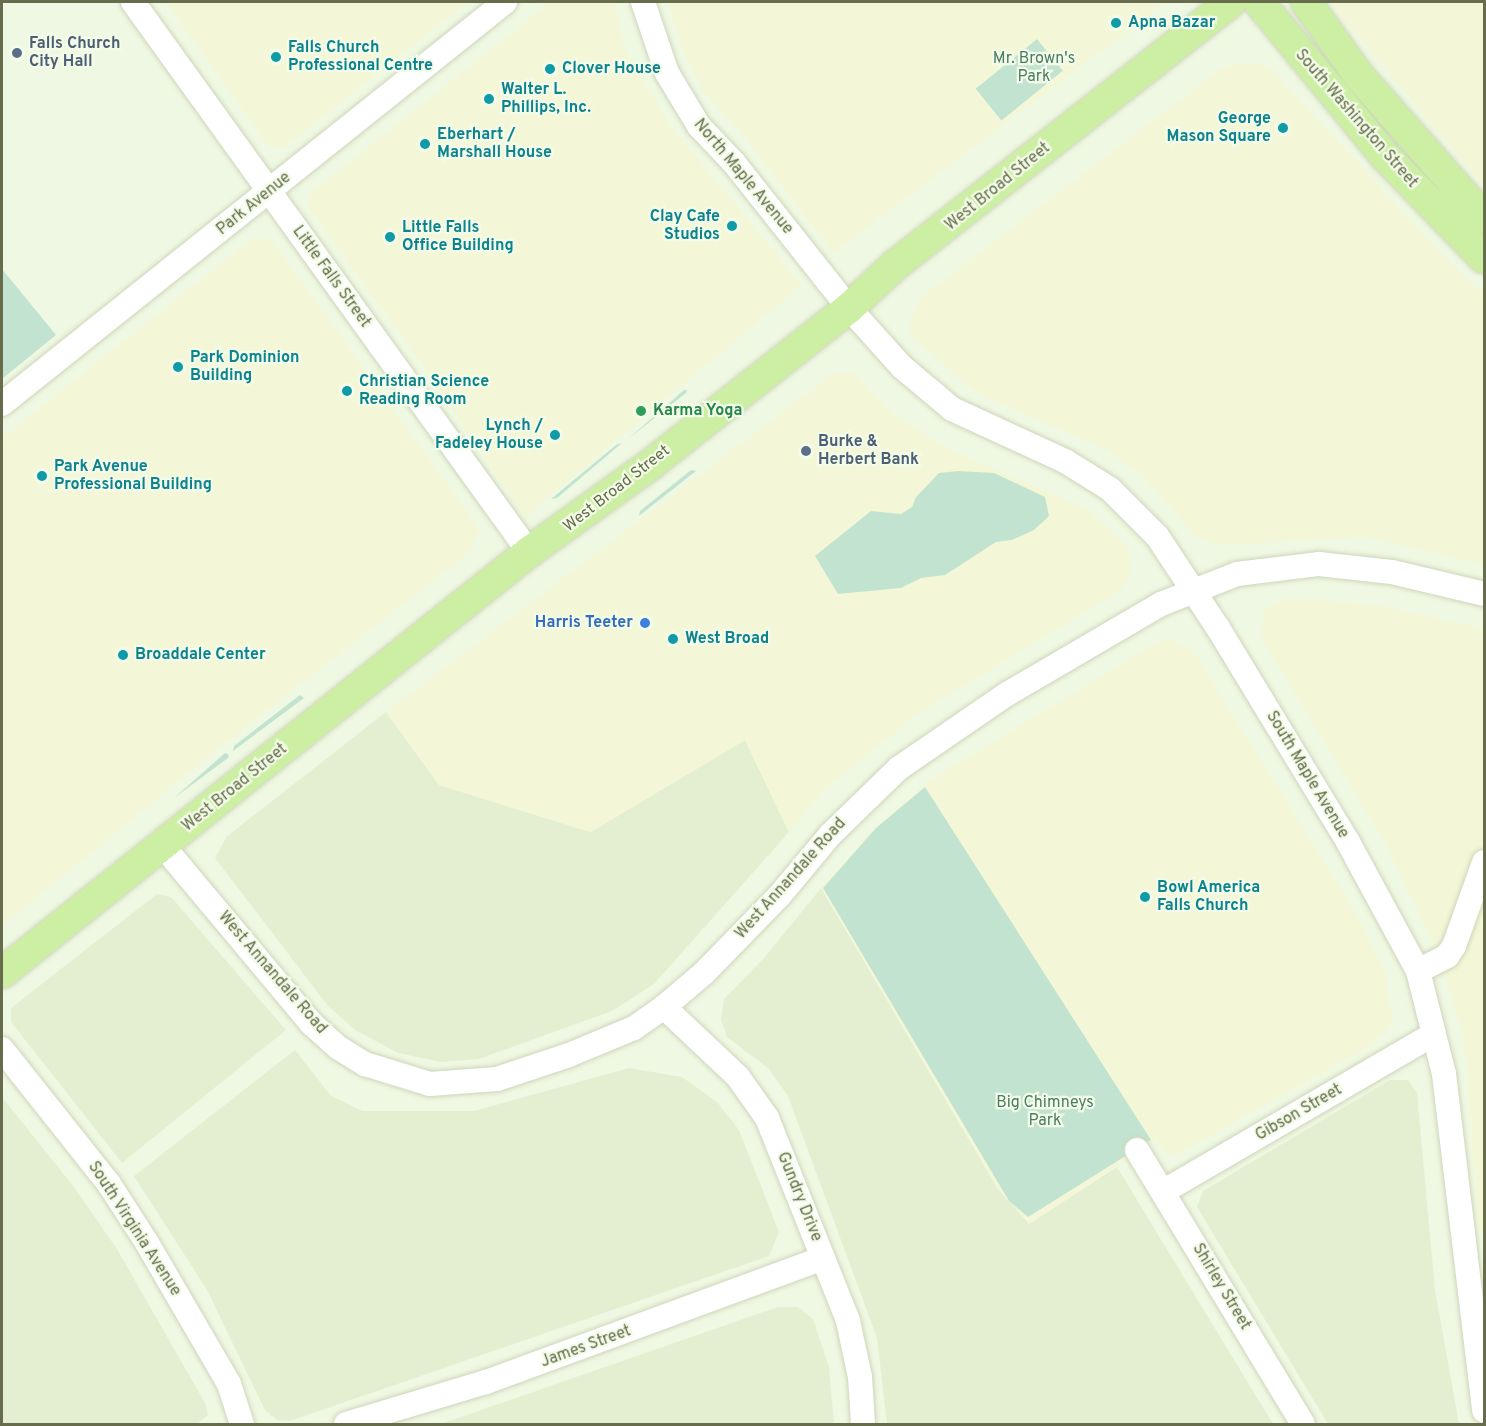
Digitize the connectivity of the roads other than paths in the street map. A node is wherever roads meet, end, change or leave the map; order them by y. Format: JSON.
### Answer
{"nodes":[{"id":1,"x":134,"y":2,"type":"edge"},
{"id":2,"x":505,"y":2,"type":"edge"},
{"id":3,"x":643,"y":2,"type":"edge"},
{"id":4,"x":1231,"y":2,"type":"edge"},
{"id":5,"x":1259,"y":2,"type":"edge"},
{"id":6,"x":1306,"y":2,"type":"edge"},
{"id":7,"x":270,"y":192,"type":"junction"},
{"id":8,"x":1485,"y":218,"type":"edge"},
{"id":9,"x":1485,"y":258,"type":"edge"},
{"id":10,"x":849,"y":308,"type":"junction"},
{"id":11,"x":2,"y":404,"type":"edge"},
{"id":12,"x":529,"y":552,"type":"junction"},
{"id":13,"x":1193,"y":589,"type":"junction"},
{"id":14,"x":1485,"y":594,"type":"edge"},
{"id":15,"x":163,"y":846,"type":"junction"},
{"id":16,"x":1485,"y":862,"type":"edge"},
{"id":17,"x":1418,"y":971,"type":"junction"},
{"id":18,"x":2,"y":973,"type":"edge"},
{"id":19,"x":664,"y":1007,"type":"junction"},
{"id":20,"x":1434,"y":1034,"type":"junction"},
{"id":21,"x":2,"y":1049,"type":"edge"},
{"id":22,"x":1137,"y":1150,"type":"dead end"},
{"id":23,"x":1164,"y":1191,"type":"junction"},
{"id":24,"x":824,"y":1258,"type":"junction"},
{"id":25,"x":1485,"y":1411,"type":"edge"},
{"id":26,"x":243,"y":1425,"type":"edge"},
{"id":27,"x":346,"y":1425,"type":"edge"},
{"id":28,"x":863,"y":1425,"type":"edge"},
{"id":29,"x":1303,"y":1425,"type":"edge"}],
"edges":[{"from":1,"to":7,"type":"street","name":"Little Falls Street"},
{"from":2,"to":7,"type":"street","name":"Park Avenue"},
{"from":3,"to":10,"type":"street","name":"North Maple Avenue"},
{"from":4,"to":10,"type":"main road","name":"West Broad Street"},
{"from":5,"to":9,"type":"main road","name":"South Washington Street"},
{"from":6,"to":8,"type":"main road","name":"South Washington Street"},
{"from":7,"to":11,"type":"street","name":"Park Avenue"},
{"from":7,"to":12,"type":"street","name":"Little Falls Street"},
{"from":10,"to":12,"type":"main road","name":"West Broad Street"},
{"from":10,"to":13,"type":"street","name":"South Maple Avenue"},
{"from":12,"to":15,"type":"main road","name":"West Broad Street"},
{"from":13,"to":14,"type":"street","name":"West Annandale Road"},
{"from":13,"to":17,"type":"street","name":"South Maple Avenue"},
{"from":13,"to":19,"type":"street","name":"West Annandale Road"},
{"from":15,"to":18,"type":"main road","name":"West Broad Street"},
{"from":15,"to":19,"type":"street","name":"West Annandale Road"},
{"from":16,"to":17,"type":"street"},
{"from":17,"to":20,"type":"street","name":"South Maple Avenue"},
{"from":19,"to":24,"type":"street","name":"Gundry Drive"},
{"from":20,"to":23,"type":"street","name":"Gibson Street"},
{"from":20,"to":25,"type":"street","name":"South Maple Avenue"},
{"from":21,"to":26,"type":"street","name":"South Virginia Avenue"},
{"from":22,"to":23,"type":"street","name":"Shirley Street"},
{"from":23,"to":29,"type":"street","name":"Shirley Street"},
{"from":24,"to":27,"type":"street","name":"James Street"},
{"from":24,"to":28,"type":"street","name":"Gundry Drive"}]}
